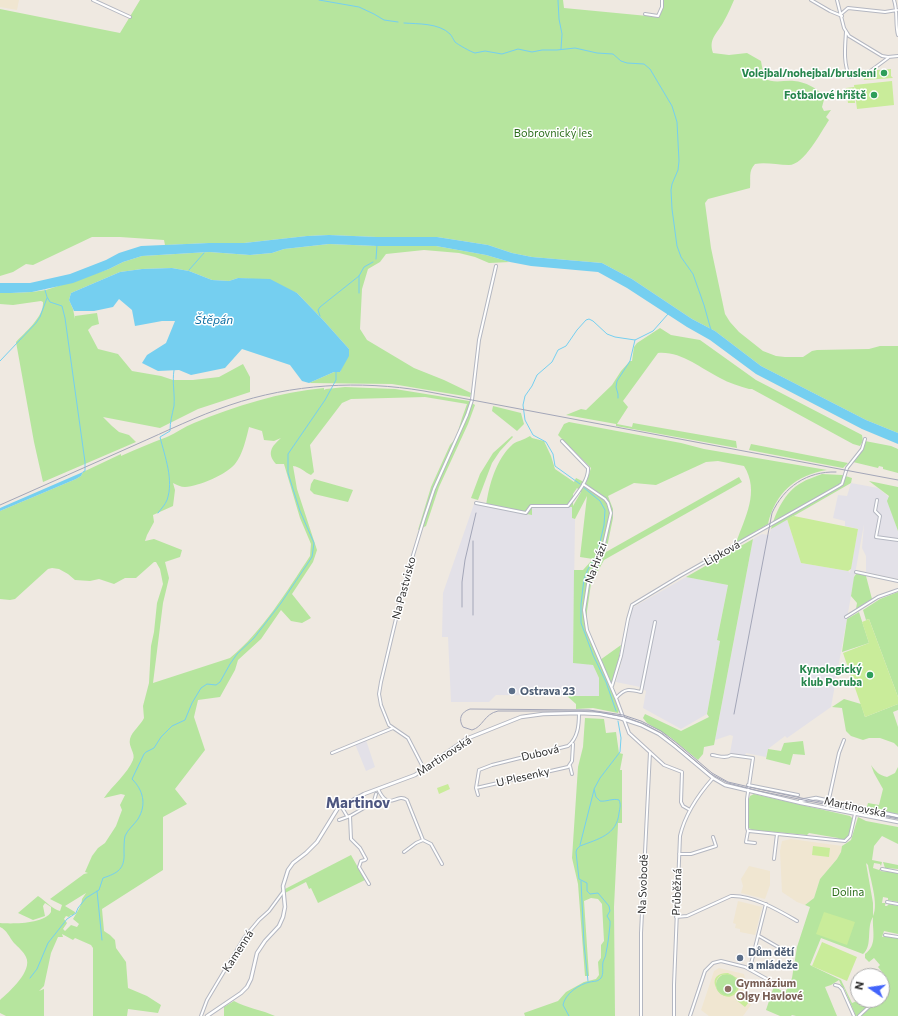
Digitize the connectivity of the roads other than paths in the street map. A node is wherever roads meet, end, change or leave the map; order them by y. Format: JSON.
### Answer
{"nodes":[{"id":1,"x":94,"y":0,"type":"edge"},
{"id":2,"x":662,"y":0,"type":"edge"},
{"id":3,"x":811,"y":0,"type":"edge"},
{"id":4,"x":837,"y":0,"type":"edge"},
{"id":5,"x":896,"y":3,"type":"edge"},
{"id":6,"x":897,"y":10,"type":"junction"},
{"id":7,"x":645,"y":14,"type":"dead end"},
{"id":8,"x":842,"y":15,"type":"junction"},
{"id":9,"x":130,"y":17,"type":"dead end"},
{"id":10,"x":846,"y":32,"type":"junction"},
{"id":11,"x":898,"y":35,"type":"edge"},
{"id":12,"x":898,"y":56,"type":"edge"},
{"id":13,"x":888,"y":57,"type":"junction"},
{"id":14,"x":496,"y":266,"type":"dead end"},
{"id":15,"x":865,"y":439,"type":"dead end"},
{"id":16,"x":562,"y":441,"type":"dead end"},
{"id":17,"x":583,"y":484,"type":"junction"},
{"id":18,"x":877,"y":500,"type":"dead end"},
{"id":19,"x":476,"y":503,"type":"dead end"},
{"id":20,"x":898,"y":540,"type":"edge"},
{"id":21,"x":856,"y":572,"type":"dead end"},
{"id":22,"x":898,"y":581,"type":"edge"},
{"id":23,"x":898,"y":590,"type":"edge"},
{"id":24,"x":846,"y":617,"type":"dead end"},
{"id":25,"x":655,"y":622,"type":"dead end"},
{"id":26,"x":612,"y":687,"type":"junction"},
{"id":27,"x":616,"y":698,"type":"junction"},
{"id":28,"x":579,"y":713,"type":"junction"},
{"id":29,"x":624,"y":719,"type":"junction"},
{"id":30,"x":393,"y":728,"type":"junction"},
{"id":31,"x":844,"y":740,"type":"dead end"},
{"id":32,"x":573,"y":742,"type":"junction"},
{"id":33,"x":650,"y":752,"type":"junction"},
{"id":34,"x":332,"y":753,"type":"dead end"},
{"id":35,"x":712,"y":755,"type":"dead end"},
{"id":36,"x":570,"y":766,"type":"junction"},
{"id":37,"x":424,"y":769,"type":"junction"},
{"id":38,"x":572,"y":774,"type":"dead end"},
{"id":39,"x":713,"y":778,"type":"junction"},
{"id":40,"x":748,"y":785,"type":"junction"},
{"id":41,"x":476,"y":788,"type":"junction"},
{"id":42,"x":378,"y":789,"type":"junction"},
{"id":43,"x":374,"y":790,"type":"junction"},
{"id":44,"x":748,"y":791,"type":"junction"},
{"id":45,"x":380,"y":793,"type":"junction"},
{"id":46,"x":376,"y":794,"type":"junction"},
{"id":47,"x":478,"y":795,"type":"dead end"},
{"id":48,"x":798,"y":796,"type":"dead end"},
{"id":49,"x":789,"y":800,"type":"junction"},
{"id":50,"x":828,"y":801,"type":"junction"},
{"id":51,"x":341,"y":806,"type":"junction"},
{"id":52,"x":827,"y":808,"type":"junction"},
{"id":53,"x":690,"y":810,"type":"junction"},
{"id":54,"x":855,"y":814,"type":"junction"},
{"id":55,"x":348,"y":816,"type":"junction"},
{"id":56,"x":898,"y":816,"type":"edge"},
{"id":57,"x":339,"y":820,"type":"dead end"},
{"id":58,"x":898,"y":822,"type":"edge"},
{"id":59,"x":748,"y":831,"type":"junction"},
{"id":60,"x":777,"y":834,"type":"junction"},
{"id":61,"x":713,"y":838,"type":"dead end"},
{"id":62,"x":423,"y":840,"type":"junction"},
{"id":63,"x":756,"y":843,"type":"dead end"},
{"id":64,"x":404,"y":852,"type":"dead end"},
{"id":65,"x":679,"y":854,"type":"junction"},
{"id":66,"x":774,"y":859,"type":"dead end"},
{"id":67,"x":442,"y":864,"type":"dead end"},
{"id":68,"x":882,"y":869,"type":"dead end"},
{"id":69,"x":898,"y":872,"type":"edge"},
{"id":70,"x":369,"y":884,"type":"dead end"},
{"id":71,"x":283,"y":892,"type":"junction"},
{"id":72,"x":887,"y":902,"type":"dead end"},
{"id":73,"x":766,"y":904,"type":"junction"},
{"id":74,"x":898,"y":904,"type":"edge"},
{"id":75,"x":676,"y":917,"type":"junction"},
{"id":76,"x":797,"y":921,"type":"dead end"},
{"id":77,"x":885,"y":934,"type":"dead end"},
{"id":78,"x":759,"y":936,"type":"junction"},
{"id":79,"x":898,"y":937,"type":"edge"},
{"id":80,"x":785,"y":951,"type":"dead end"},
{"id":81,"x":750,"y":968,"type":"junction"},
{"id":82,"x":774,"y":983,"type":"dead end"},
{"id":83,"x":835,"y":985,"type":"dead end"},
{"id":84,"x":868,"y":1008,"type":"edge"},
{"id":85,"x":201,"y":1016,"type":"edge"},
{"id":86,"x":207,"y":1016,"type":"edge"},
{"id":87,"x":641,"y":1016,"type":"edge"},
{"id":88,"x":674,"y":1016,"type":"edge"},
{"id":89,"x":690,"y":1016,"type":"edge"},
{"id":90,"x":854,"y":1016,"type":"edge"},
{"id":91,"x":859,"y":1016,"type":"edge"}],
"edges":[{"from":1,"to":9,"type":"street"},
{"from":2,"to":7,"type":"street"},
{"from":3,"to":8,"type":"street"},
{"from":4,"to":8,"type":"street"},
{"from":5,"to":6,"type":"street"},
{"from":6,"to":8,"type":"street"},
{"from":6,"to":11,"type":"street"},
{"from":8,"to":10,"type":"street"},
{"from":10,"to":13,"type":"street"},
{"from":10,"to":13,"type":"street"},
{"from":12,"to":13,"type":"street"},
{"from":14,"to":30,"type":"street","name":"Na Pastvisko"},
{"from":15,"to":26,"type":"street","name":"Lipková"},
{"from":16,"to":17,"type":"street"},
{"from":17,"to":19,"type":"street"},
{"from":17,"to":26,"type":"street","name":"Na Hrázi"},
{"from":18,"to":20,"type":"street"},
{"from":21,"to":22,"type":"street"},
{"from":23,"to":24,"type":"street"},
{"from":25,"to":27,"type":"street"},
{"from":26,"to":27,"type":"street","name":"Na Hrázi"},
{"from":27,"to":29,"type":"street","name":"Na Hrázi"},
{"from":28,"to":29,"type":"street","name":"Martinovská"},
{"from":28,"to":32,"type":"street","name":"Dubová"},
{"from":28,"to":37,"type":"street","name":"Martinovská"},
{"from":29,"to":33,"type":"street"},
{"from":29,"to":39,"type":"street","name":"Martinovská"},
{"from":30,"to":34,"type":"street"},
{"from":30,"to":37,"type":"street","name":"Na Pastvisko"},
{"from":31,"to":50,"type":"street"},
{"from":32,"to":36,"type":"street"},
{"from":32,"to":41,"type":"street","name":"Dubová"},
{"from":33,"to":53,"type":"street"},
{"from":33,"to":87,"type":"street","name":"Na Svobodě"},
{"from":35,"to":40,"type":"street"},
{"from":36,"to":38,"type":"street"},
{"from":36,"to":41,"type":"street","name":"U Plesenky"},
{"from":37,"to":42,"type":"street","name":"Martinovská"},
{"from":39,"to":44,"type":"street","name":"Martinovská"},
{"from":39,"to":53,"type":"street","name":"Průběžná"},
{"from":40,"to":44,"type":"street"},
{"from":40,"to":48,"type":"street"},
{"from":41,"to":47,"type":"street"},
{"from":42,"to":43,"type":"street","name":"Martinovská"},
{"from":42,"to":45,"type":"street"},
{"from":43,"to":46,"type":"street"},
{"from":43,"to":51,"type":"street","name":"Martinovská"},
{"from":44,"to":49,"type":"street","name":"Martinovská"},
{"from":44,"to":59,"type":"street"},
{"from":45,"to":46,"type":"street"},
{"from":45,"to":62,"type":"street"},
{"from":46,"to":55,"type":"street"},
{"from":49,"to":50,"type":"street","name":"Martinovská"},
{"from":49,"to":52,"type":"street","name":"Martinovská"},
{"from":50,"to":52,"type":"street"},
{"from":50,"to":56,"type":"street","name":"Martinovská"},
{"from":51,"to":55,"type":"street"},
{"from":51,"to":71,"type":"street","name":"Martinovská"},
{"from":52,"to":54,"type":"street","name":"Martinovská"},
{"from":53,"to":65,"type":"street","name":"Průběžná"},
{"from":54,"to":58,"type":"street","name":"Martinovská"},
{"from":54,"to":60,"type":"street"},
{"from":55,"to":57,"type":"street"},
{"from":55,"to":70,"type":"street"},
{"from":59,"to":60,"type":"street"},
{"from":59,"to":63,"type":"street"},
{"from":60,"to":66,"type":"street"},
{"from":61,"to":65,"type":"street"},
{"from":62,"to":64,"type":"street"},
{"from":62,"to":67,"type":"street"},
{"from":65,"to":75,"type":"street","name":"Průběžná"},
{"from":68,"to":69,"type":"street"},
{"from":71,"to":85,"type":"street","name":"Kamenná"},
{"from":71,"to":86,"type":"street","name":"Martinovská"},
{"from":72,"to":74,"type":"street"},
{"from":73,"to":75,"type":"street"},
{"from":73,"to":76,"type":"street"},
{"from":73,"to":78,"type":"street"},
{"from":75,"to":88,"type":"street","name":"Průběžná"},
{"from":77,"to":79,"type":"street"},
{"from":78,"to":80,"type":"street"},
{"from":78,"to":81,"type":"street"},
{"from":81,"to":82,"type":"street"},
{"from":81,"to":89,"type":"street"},
{"from":83,"to":90,"type":"street"},
{"from":84,"to":91,"type":"street"}]}
